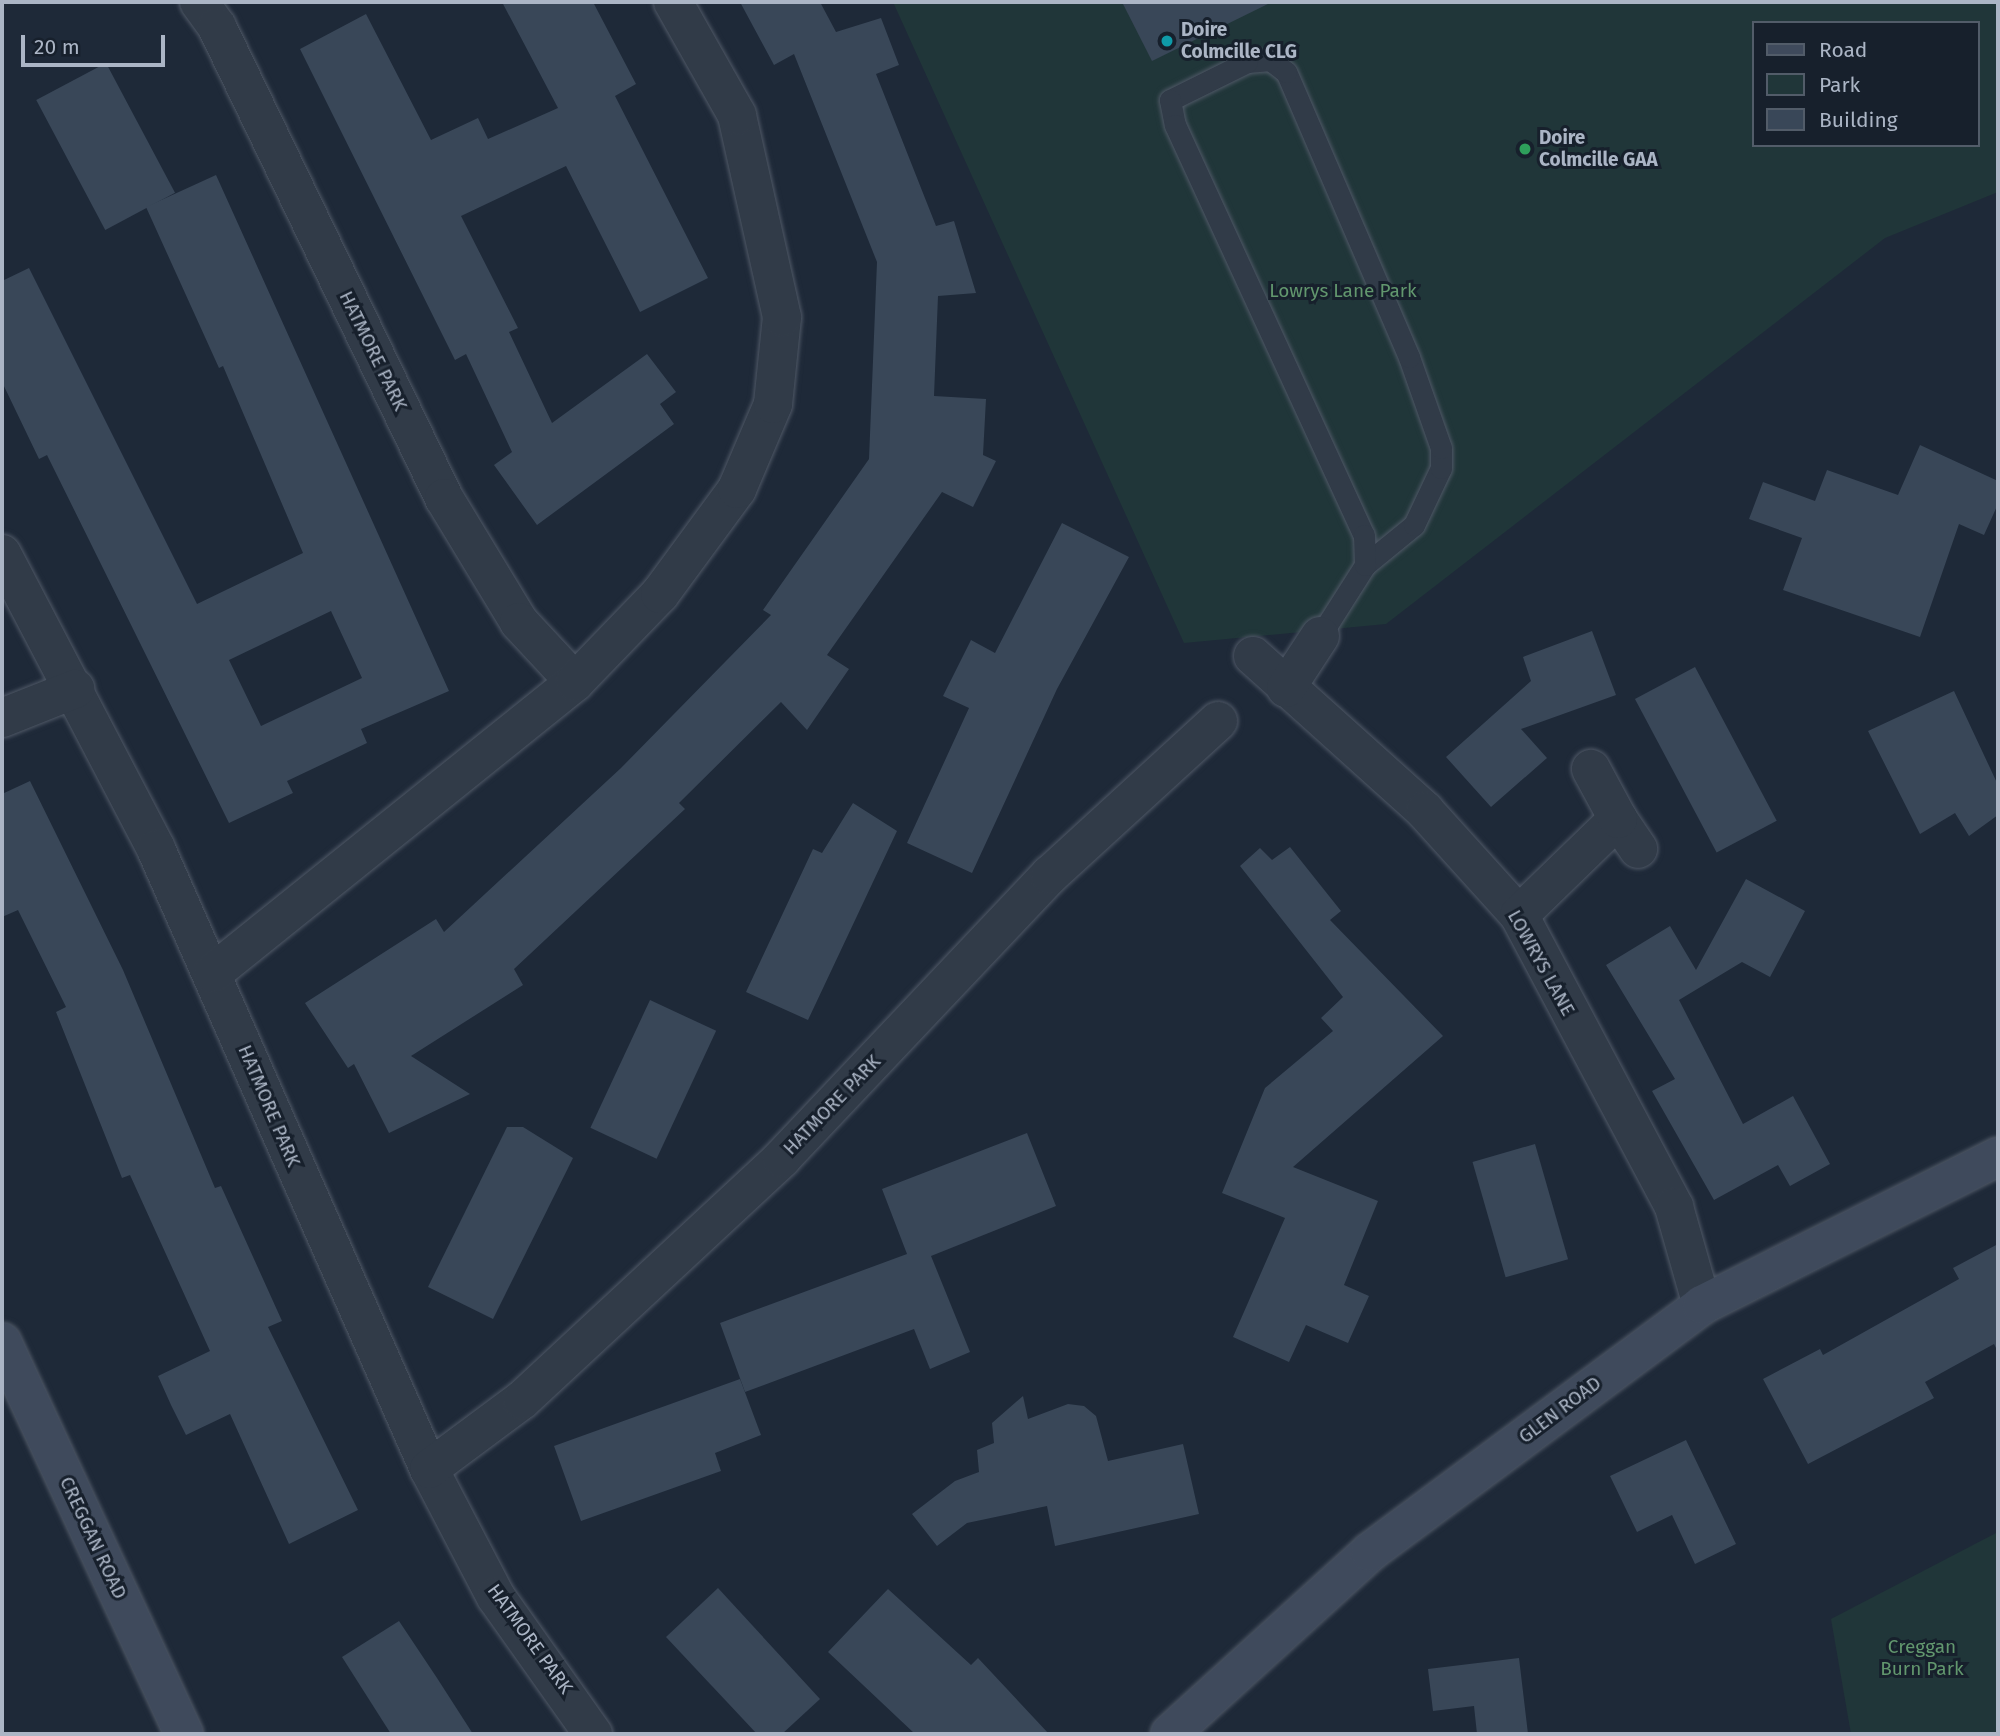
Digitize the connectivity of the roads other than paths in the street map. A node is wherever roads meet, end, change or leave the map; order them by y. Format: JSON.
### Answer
{"nodes":[{"id":1,"x":200,"y":2,"type":"edge"},
{"id":2,"x":673,"y":2,"type":"edge"},
{"id":3,"x":2,"y":554,"type":"edge"},
{"id":4,"x":1365,"y":565,"type":"junction"},
{"id":5,"x":1320,"y":636,"type":"joint"},
{"id":6,"x":1253,"y":656,"type":"dead end"},
{"id":7,"x":575,"y":682,"type":"junction"},
{"id":8,"x":1286,"y":688,"type":"junction"},
{"id":9,"x":75,"y":689,"type":"junction"},
{"id":10,"x":2,"y":718,"type":"edge"},
{"id":11,"x":1218,"y":721,"type":"dead end"},
{"id":12,"x":1591,"y":769,"type":"dead end"},
{"id":13,"x":1519,"y":915,"type":"junction"},
{"id":14,"x":213,"y":973,"type":"junction"},
{"id":15,"x":1998,"y":1157,"type":"edge"},
{"id":16,"x":1702,"y":1305,"type":"junction"},
{"id":17,"x":2,"y":1342,"type":"edge"},
{"id":18,"x":429,"y":1469,"type":"junction"},
{"id":19,"x":184,"y":1734,"type":"edge"},
{"id":20,"x":593,"y":1734,"type":"edge"},
{"id":21,"x":1170,"y":1734,"type":"edge"}],
"edges":[{"from":1,"to":7,"type":"street","name":"HATMORE PARK"},
{"from":2,"to":7,"type":"street"},
{"from":3,"to":9,"type":"street","name":"HATMORE PARK"},
{"from":4,"to":4,"type":"lane"},
{"from":4,"to":5,"type":"lane"},
{"from":5,"to":8,"type":"street"},
{"from":6,"to":8,"type":"street","name":"LOWRYS LANE"},
{"from":7,"to":14,"type":"street"},
{"from":8,"to":13,"type":"street","name":"LOWRYS LANE"},
{"from":9,"to":10,"type":"street"},
{"from":9,"to":14,"type":"street","name":"HATMORE PARK"},
{"from":11,"to":18,"type":"street","name":"HATMORE PARK"},
{"from":12,"to":13,"type":"street"},
{"from":13,"to":16,"type":"street","name":"LOWRYS LANE"},
{"from":14,"to":18,"type":"street","name":"HATMORE PARK"},
{"from":15,"to":16,"type":"street","name":"GLEN ROAD"},
{"from":16,"to":21,"type":"street","name":"GLEN ROAD"},
{"from":17,"to":19,"type":"street","name":"CREGGAN ROAD"},
{"from":18,"to":20,"type":"street","name":"HATMORE PARK"}]}
